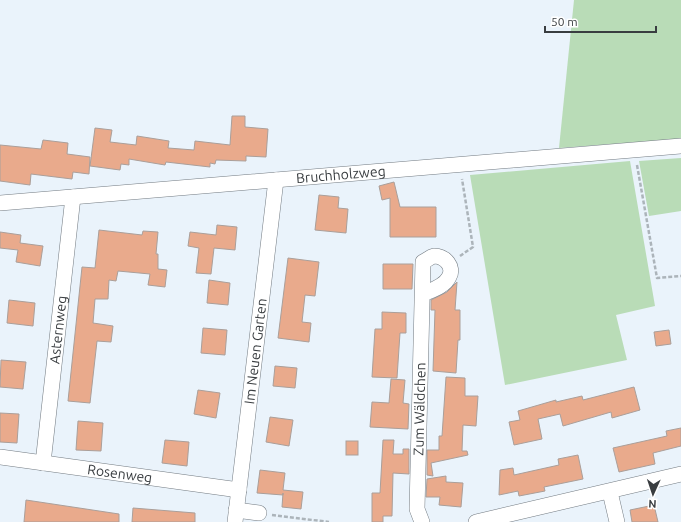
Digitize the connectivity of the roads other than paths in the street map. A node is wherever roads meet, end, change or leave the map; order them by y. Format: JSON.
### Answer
{"nodes":[{"id":1,"x":681,"y":146,"type":"edge"},
{"id":2,"x":276,"y":180,"type":"junction"},
{"id":3,"x":72,"y":197,"type":"junction"},
{"id":4,"x":0,"y":203,"type":"edge"},
{"id":5,"x":423,"y":294,"type":"junction"},
{"id":6,"x":0,"y":457,"type":"edge"},
{"id":7,"x":43,"y":463,"type":"junction"},
{"id":8,"x":681,"y":474,"type":"edge"},
{"id":9,"x":239,"y":490,"type":"junction"},
{"id":10,"x":610,"y":492,"type":"junction"},
{"id":11,"x":259,"y":513,"type":"road end"},
{"id":12,"x":236,"y":516,"type":"edge"},
{"id":13,"x":422,"y":522,"type":"edge"},
{"id":14,"x":476,"y":522,"type":"edge"},
{"id":15,"x":617,"y":522,"type":"edge"}],
"edges":[{"from":1,"to":2,"type":"street","name":"Bruchholzweg"},
{"from":2,"to":3,"type":"street","name":"Bruchholzweg"},
{"from":2,"to":9,"type":"street","name":"Im Neuen Garten"},
{"from":3,"to":4,"type":"street","name":"Bruchholzweg"},
{"from":3,"to":7,"type":"street","name":"Asternweg"},
{"from":5,"to":5,"type":"street","name":"Zum Wäldchen"},
{"from":5,"to":13,"type":"street","name":"Zum Wäldchen"},
{"from":6,"to":7,"type":"street","name":"Rosenweg"},
{"from":7,"to":9,"type":"street","name":"Rosenweg"},
{"from":8,"to":10,"type":"street"},
{"from":9,"to":12,"type":"street","name":"Im Neuen Garten"},
{"from":10,"to":14,"type":"street"},
{"from":10,"to":15,"type":"street"},
{"from":11,"to":12,"type":"street"}]}
